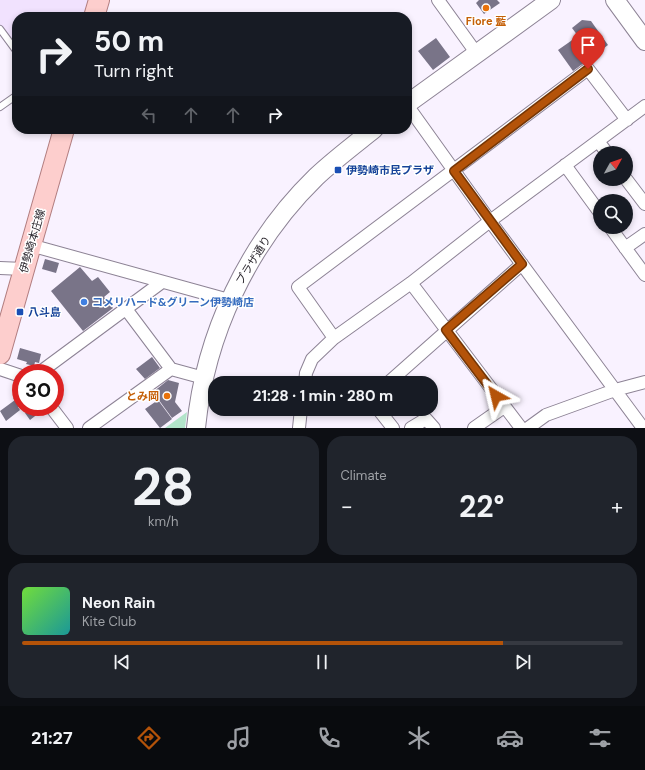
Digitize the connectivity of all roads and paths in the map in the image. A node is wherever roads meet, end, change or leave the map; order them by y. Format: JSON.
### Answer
{"nodes":[{"id":1,"x":99,"y":0,"type":"edge"},
{"id":2,"x":438,"y":0,"type":"edge"},
{"id":3,"x":551,"y":0,"type":"edge"},
{"id":4,"x":616,"y":0,"type":"edge"},
{"id":5,"x":95,"y":12,"type":"edge"},
{"id":6,"x":0,"y":29,"type":"edge"},
{"id":7,"x":645,"y":41,"type":"edge"},
{"id":8,"x":12,"y":45,"type":"edge"},
{"id":9,"x":476,"y":54,"type":"junction"},
{"id":10,"x":12,"y":99,"type":"edge"},
{"id":11,"x":412,"y":100,"type":"edge"},
{"id":12,"x":645,"y":106,"type":"edge"},
{"id":13,"x":0,"y":108,"type":"edge"},
{"id":14,"x":412,"y":111,"type":"edge"},
{"id":15,"x":627,"y":120,"type":"junction"},
{"id":16,"x":63,"y":134,"type":"edge"},
{"id":17,"x":368,"y":134,"type":"edge"},
{"id":18,"x":598,"y":141,"type":"junction"},
{"id":19,"x":602,"y":146,"type":"edge"},
{"id":20,"x":565,"y":166,"type":"junction"},
{"id":21,"x":454,"y":171,"type":"junction"},
{"id":22,"x":631,"y":186,"type":"edge"},
{"id":23,"x":593,"y":204,"type":"edge"},
{"id":24,"x":645,"y":204,"type":"edge"},
{"id":25,"x":490,"y":221,"type":"junction"},
{"id":26,"x":615,"y":234,"type":"edge"},
{"id":27,"x":645,"y":234,"type":"edge"},
{"id":28,"x":30,"y":245,"type":"junction"},
{"id":29,"x":626,"y":248,"type":"junction"},
{"id":30,"x":522,"y":264,"type":"junction"},
{"id":31,"x":0,"y":268,"type":"edge"},
{"id":32,"x":24,"y":269,"type":"junction"},
{"id":33,"x":645,"y":275,"type":"edge"},
{"id":34,"x":162,"y":282,"type":"junction"},
{"id":35,"x":411,"y":283,"type":"junction"},
{"id":36,"x":229,"y":300,"type":"junction"},
{"id":37,"x":126,"y":309,"type":"junction"},
{"id":38,"x":446,"y":330,"type":"junction"},
{"id":39,"x":334,"y":338,"type":"junction"},
{"id":40,"x":0,"y":354,"type":"edge"},
{"id":41,"x":51,"y":364,"type":"edge"},
{"id":42,"x":171,"y":368,"type":"junction"},
{"id":43,"x":0,"y":369,"type":"edge"},
{"id":44,"x":12,"y":373,"type":"edge"},
{"id":45,"x":305,"y":376,"type":"edge"},
{"id":46,"x":396,"y":376,"type":"edge"},
{"id":47,"x":204,"y":378,"type":"junction"},
{"id":48,"x":645,"y":382,"type":"edge"},
{"id":49,"x":615,"y":390,"type":"junction"},
{"id":50,"x":504,"y":407,"type":"junction"},
{"id":51,"x":58,"y":416,"type":"edge"},
{"id":52,"x":300,"y":416,"type":"edge"},
{"id":53,"x":384,"y":416,"type":"edge"},
{"id":54,"x":67,"y":428,"type":"edge"},
{"id":55,"x":89,"y":428,"type":"edge"},
{"id":56,"x":196,"y":428,"type":"edge"},
{"id":57,"x":299,"y":428,"type":"edge"},
{"id":58,"x":393,"y":428,"type":"edge"},
{"id":59,"x":411,"y":428,"type":"edge"},
{"id":60,"x":434,"y":428,"type":"edge"},
{"id":61,"x":474,"y":428,"type":"edge"},
{"id":62,"x":521,"y":428,"type":"edge"},
{"id":63,"x":528,"y":428,"type":"edge"},
{"id":64,"x":643,"y":428,"type":"edge"}],
"edges":[{"from":1,"to":5,"type":"main road"},
{"from":2,"to":9,"type":"street"},
{"from":3,"to":9,"type":"street"},
{"from":4,"to":7,"type":"street"},
{"from":6,"to":8,"type":"lane"},
{"from":9,"to":11,"type":"street"},
{"from":10,"to":13,"type":"lane"},
{"from":12,"to":15,"type":"street"},
{"from":14,"to":21,"type":"street"},
{"from":15,"to":18,"type":"street"},
{"from":15,"to":21,"type":"street"},
{"from":16,"to":28,"type":"main road","name":"伊勢崎本庄線"},
{"from":17,"to":36,"type":"street","name":"プラザ通り"},
{"from":18,"to":19,"type":"street"},
{"from":18,"to":20,"type":"street"},
{"from":20,"to":23,"type":"street"},
{"from":20,"to":25,"type":"street"},
{"from":21,"to":25,"type":"street"},
{"from":21,"to":39,"type":"street"},
{"from":22,"to":24,"type":"street"},
{"from":25,"to":30,"type":"street"},
{"from":25,"to":35,"type":"street"},
{"from":26,"to":29,"type":"street"},
{"from":27,"to":29,"type":"street"},
{"from":28,"to":32,"type":"main road","name":"伊勢崎本庄線"},
{"from":28,"to":34,"type":"street"},
{"from":29,"to":33,"type":"street"},
{"from":30,"to":38,"type":"street"},
{"from":30,"to":49,"type":"street"},
{"from":31,"to":32,"type":"street"},
{"from":32,"to":40,"type":"main road","name":"伊勢崎本庄線"},
{"from":34,"to":36,"type":"street"},
{"from":34,"to":37,"type":"street"},
{"from":35,"to":38,"type":"street"},
{"from":35,"to":39,"type":"street"},
{"from":36,"to":47,"type":"street","name":"プラザ通り"},
{"from":37,"to":41,"type":"street"},
{"from":37,"to":42,"type":"street"},
{"from":38,"to":46,"type":"street"},
{"from":38,"to":50,"type":"street"},
{"from":39,"to":45,"type":"street"},
{"from":42,"to":47,"type":"street"},
{"from":42,"to":55,"type":"street"},
{"from":43,"to":44,"type":"street"},
{"from":47,"to":56,"type":"street","name":"プラザ通り"},
{"from":48,"to":49,"type":"street"},
{"from":49,"to":63,"type":"street"},
{"from":49,"to":64,"type":"street"},
{"from":50,"to":61,"type":"street"},
{"from":50,"to":62,"type":"street"},
{"from":51,"to":54,"type":"street"},
{"from":52,"to":57,"type":"street"},
{"from":53,"to":58,"type":"street"},
{"from":59,"to":60,"type":"street"}]}
